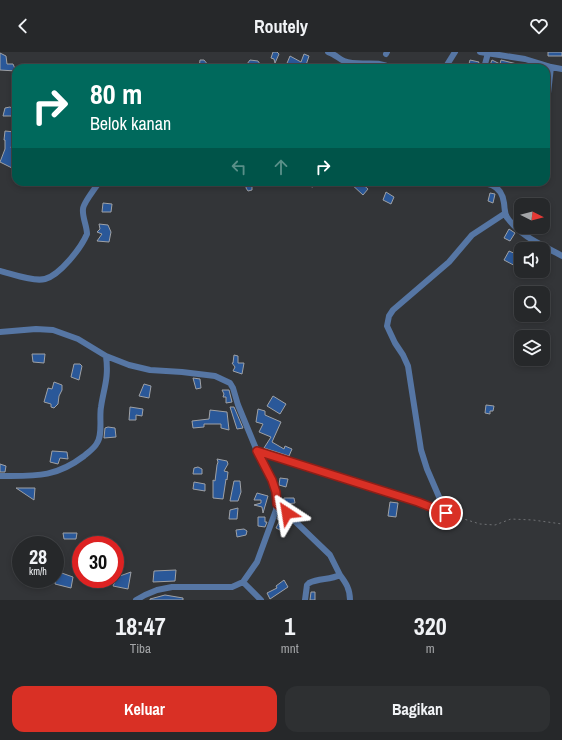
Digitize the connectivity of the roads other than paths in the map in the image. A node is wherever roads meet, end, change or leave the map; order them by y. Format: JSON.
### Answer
{"nodes":[{"id":1,"x":328,"y":52,"type":"edge"},
{"id":2,"x":453,"y":52,"type":"edge"},
{"id":3,"x":480,"y":52,"type":"edge"},
{"id":4,"x":488,"y":53,"type":"junction"},
{"id":5,"x":344,"y":61,"type":"junction"},
{"id":6,"x":345,"y":64,"type":"edge"},
{"id":7,"x":382,"y":64,"type":"edge"},
{"id":8,"x":447,"y":64,"type":"edge"},
{"id":9,"x":485,"y":64,"type":"edge"},
{"id":10,"x":542,"y":64,"type":"edge"},
{"id":11,"x":552,"y":67,"type":"joint"},
{"id":12,"x":562,"y":69,"type":"edge"},
{"id":13,"x":550,"y":82,"type":"edge"},
{"id":14,"x":97,"y":186,"type":"edge"},
{"id":15,"x":494,"y":186,"type":"edge"},
{"id":16,"x":504,"y":214,"type":"junction"},
{"id":17,"x":562,"y":256,"type":"edge"},
{"id":18,"x":0,"y":271,"type":"edge"},
{"id":19,"x":0,"y":332,"type":"edge"},
{"id":20,"x":106,"y":356,"type":"junction"},
{"id":21,"x":257,"y":451,"type":"junction"},
{"id":22,"x":0,"y":476,"type":"edge"},
{"id":23,"x":277,"y":504,"type":"junction"},
{"id":24,"x":340,"y":575,"type":"junction"},
{"id":25,"x":243,"y":582,"type":"junction"},
{"id":26,"x":136,"y":600,"type":"edge"},
{"id":27,"x":261,"y":600,"type":"edge"},
{"id":28,"x":305,"y":600,"type":"edge"},
{"id":29,"x":350,"y":600,"type":"edge"}],
"edges":[{"from":1,"to":5,"type":"street"},
{"from":2,"to":8,"type":"street"},
{"from":3,"to":4,"type":"street"},
{"from":4,"to":9,"type":"street"},
{"from":4,"to":10,"type":"street"},
{"from":5,"to":6,"type":"street"},
{"from":5,"to":7,"type":"street"},
{"from":11,"to":12,"type":"street"},
{"from":11,"to":13,"type":"street"},
{"from":14,"to":18,"type":"street"},
{"from":15,"to":16,"type":"street"},
{"from":16,"to":17,"type":"street"},
{"from":16,"to":21,"type":"street"},
{"from":19,"to":20,"type":"street"},
{"from":20,"to":21,"type":"street"},
{"from":20,"to":22,"type":"street"},
{"from":21,"to":23,"type":"street"},
{"from":23,"to":24,"type":"street"},
{"from":23,"to":25,"type":"street"},
{"from":24,"to":28,"type":"street"},
{"from":24,"to":29,"type":"street"},
{"from":25,"to":26,"type":"street"},
{"from":25,"to":27,"type":"street"}]}
